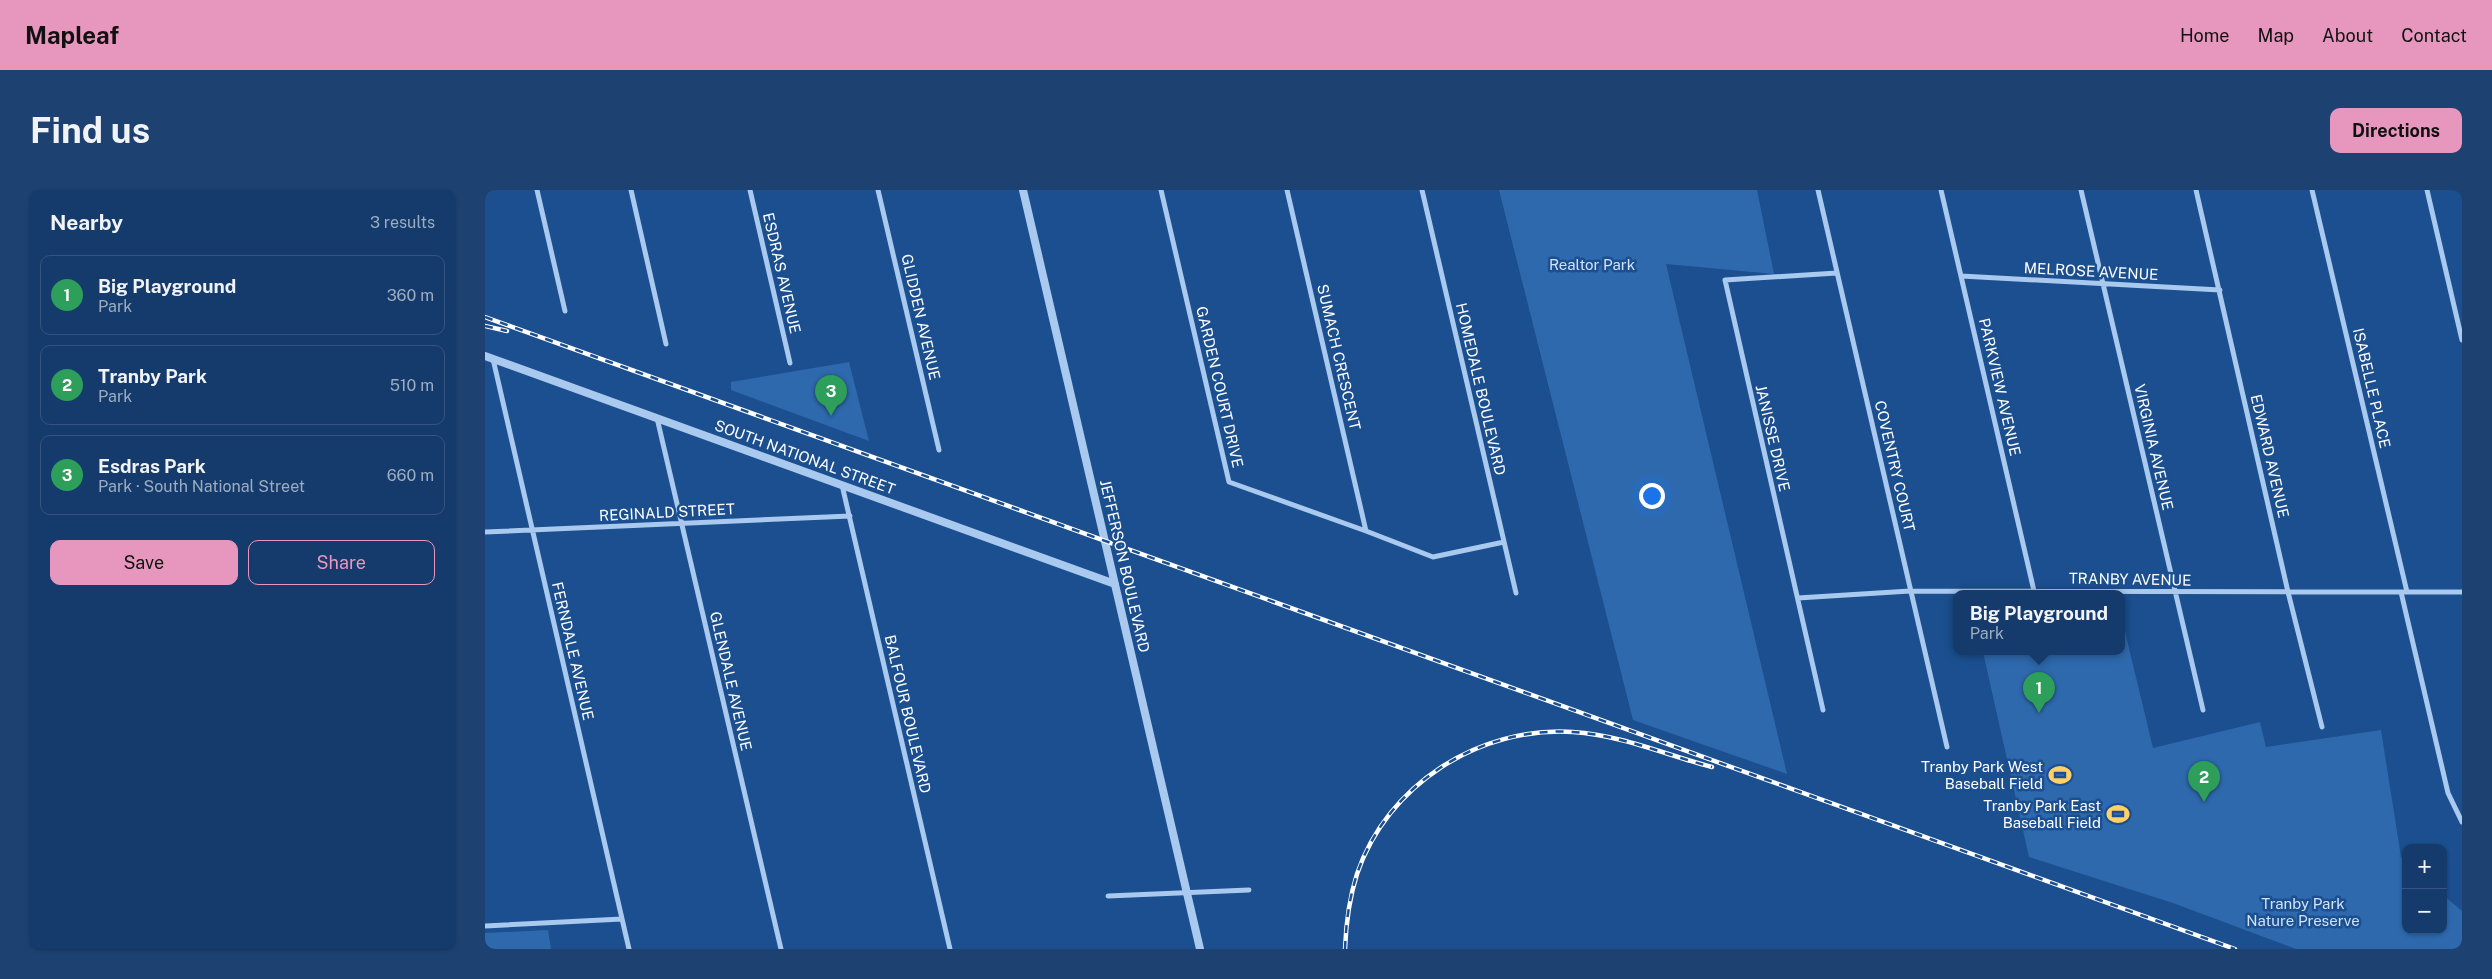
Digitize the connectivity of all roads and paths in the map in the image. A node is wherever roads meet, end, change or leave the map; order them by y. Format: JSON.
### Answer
{"nodes":[{"id":1,"x":537,"y":190,"type":"edge"},
{"id":2,"x":631,"y":190,"type":"edge"},
{"id":3,"x":750,"y":190,"type":"edge"},
{"id":4,"x":878,"y":190,"type":"edge"},
{"id":5,"x":1023,"y":190,"type":"edge"},
{"id":6,"x":1161,"y":190,"type":"edge"},
{"id":7,"x":1287,"y":190,"type":"edge"},
{"id":8,"x":1422,"y":190,"type":"edge"},
{"id":9,"x":1818,"y":190,"type":"edge"},
{"id":10,"x":1941,"y":190,"type":"edge"},
{"id":11,"x":2081,"y":190,"type":"edge"},
{"id":12,"x":2196,"y":190,"type":"edge"},
{"id":13,"x":2312,"y":190,"type":"edge"},
{"id":14,"x":2427,"y":190,"type":"edge"},
{"id":15,"x":1837,"y":273,"type":"junction"},
{"id":16,"x":1961,"y":276,"type":"junction"},
{"id":17,"x":2103,"y":282,"type":"junction"},
{"id":18,"x":2220,"y":290,"type":"junction"},
{"id":19,"x":565,"y":311,"type":"dead end"},
{"id":20,"x":2462,"y":340,"type":"edge"},
{"id":21,"x":667,"y":344,"type":"dead end"},
{"id":22,"x":489,"y":358,"type":"edge"},
{"id":23,"x":790,"y":362,"type":"dead end"},
{"id":24,"x":657,"y":418,"type":"junction"},
{"id":25,"x":939,"y":450,"type":"dead end"},
{"id":26,"x":843,"y":485,"type":"junction"},
{"id":27,"x":849,"y":516,"type":"junction"},
{"id":28,"x":682,"y":524,"type":"junction"},
{"id":29,"x":532,"y":530,"type":"junction"},
{"id":30,"x":1366,"y":531,"type":"junction"},
{"id":31,"x":485,"y":532,"type":"edge"},
{"id":32,"x":1504,"y":542,"type":"junction"},
{"id":33,"x":1115,"y":584,"type":"junction"},
{"id":34,"x":2034,"y":590,"type":"edge"},
{"id":35,"x":1910,"y":591,"type":"junction"},
{"id":36,"x":1953,"y":591,"type":"edge"},
{"id":37,"x":2125,"y":592,"type":"edge"},
{"id":38,"x":2288,"y":592,"type":"junction"},
{"id":39,"x":2404,"y":592,"type":"junction"},
{"id":40,"x":2462,"y":592,"type":"edge"},
{"id":41,"x":1516,"y":593,"type":"dead end"},
{"id":42,"x":2176,"y":593,"type":"junction"},
{"id":43,"x":1798,"y":598,"type":"junction"},
{"id":44,"x":1823,"y":710,"type":"dead end"},
{"id":45,"x":2203,"y":710,"type":"dead end"},
{"id":46,"x":2322,"y":727,"type":"dead end"},
{"id":47,"x":1947,"y":747,"type":"dead end"},
{"id":48,"x":2462,"y":822,"type":"edge"},
{"id":49,"x":1249,"y":890,"type":"dead end"},
{"id":50,"x":1187,"y":893,"type":"junction"},
{"id":51,"x":1108,"y":896,"type":"dead end"},
{"id":52,"x":622,"y":919,"type":"junction"},
{"id":53,"x":485,"y":926,"type":"edge"},
{"id":54,"x":629,"y":949,"type":"edge"},
{"id":55,"x":781,"y":949,"type":"edge"},
{"id":56,"x":950,"y":949,"type":"edge"},
{"id":57,"x":1201,"y":949,"type":"edge"}],
"edges":[{"from":1,"to":19,"type":"street"},
{"from":2,"to":21,"type":"street"},
{"from":3,"to":23,"type":"street","name":"ESDRAS AVENUE"},
{"from":4,"to":25,"type":"street","name":"GLIDDEN AVENUE"},
{"from":5,"to":33,"type":"street","name":"JEFFERSON BOULEVARD"},
{"from":6,"to":30,"type":"street","name":"GARDEN COURT DRIVE"},
{"from":7,"to":30,"type":"street","name":"SUMACH CRESCENT"},
{"from":8,"to":32,"type":"street","name":"HOMEDALE BOULEVARD"},
{"from":9,"to":15,"type":"street","name":"COVENTRY COURT"},
{"from":10,"to":16,"type":"street","name":"PARKVIEW AVENUE"},
{"from":11,"to":17,"type":"street","name":"VIRGINIA AVENUE"},
{"from":12,"to":18,"type":"street","name":"EDWARD AVENUE"},
{"from":13,"to":39,"type":"street","name":"ISABELLE PLACE"},
{"from":14,"to":20,"type":"street"},
{"from":15,"to":35,"type":"street","name":"COVENTRY COURT"},
{"from":15,"to":43,"type":"street","name":"JANISSE DRIVE"},
{"from":16,"to":17,"type":"street","name":"MELROSE AVENUE"},
{"from":16,"to":34,"type":"street","name":"PARKVIEW AVENUE"},
{"from":17,"to":18,"type":"street","name":"MELROSE AVENUE"},
{"from":17,"to":42,"type":"street","name":"VIRGINIA AVENUE"},
{"from":18,"to":38,"type":"street","name":"EDWARD AVENUE"},
{"from":22,"to":24,"type":"street","name":"SOUTH NATIONAL STREET"},
{"from":22,"to":29,"type":"street","name":"FERNDALE AVENUE"},
{"from":24,"to":26,"type":"street","name":"SOUTH NATIONAL STREET"},
{"from":24,"to":28,"type":"street","name":"GLENDALE AVENUE"},
{"from":26,"to":27,"type":"street","name":"BALFOUR BOULEVARD"},
{"from":26,"to":33,"type":"street","name":"SOUTH NATIONAL STREET"},
{"from":27,"to":28,"type":"street","name":"REGINALD STREET"},
{"from":27,"to":56,"type":"street","name":"BALFOUR BOULEVARD"},
{"from":28,"to":29,"type":"street","name":"REGINALD STREET"},
{"from":28,"to":55,"type":"street","name":"GLENDALE AVENUE"},
{"from":29,"to":31,"type":"street","name":"REGINALD STREET"},
{"from":29,"to":52,"type":"street","name":"FERNDALE AVENUE"},
{"from":30,"to":32,"type":"street","name":"GARDEN COURT DRIVE"},
{"from":32,"to":41,"type":"street","name":"HOMEDALE BOULEVARD"},
{"from":33,"to":50,"type":"street","name":"JEFFERSON BOULEVARD"},
{"from":35,"to":36,"type":"street","name":"TRANBY AVENUE"},
{"from":35,"to":43,"type":"street","name":"TRANBY AVENUE"},
{"from":35,"to":47,"type":"street","name":"COVENTRY COURT"},
{"from":37,"to":42,"type":"street","name":"TRANBY AVENUE"},
{"from":38,"to":39,"type":"street","name":"TRANBY AVENUE"},
{"from":38,"to":42,"type":"street","name":"TRANBY AVENUE"},
{"from":38,"to":46,"type":"street","name":"EDWARD AVENUE"},
{"from":39,"to":40,"type":"street","name":"TRANBY AVENUE"},
{"from":39,"to":48,"type":"street","name":"ISABELLE PLACE"},
{"from":42,"to":45,"type":"street","name":"VIRGINIA AVENUE"},
{"from":43,"to":44,"type":"street","name":"JANISSE DRIVE"},
{"from":49,"to":50,"type":"street"},
{"from":50,"to":51,"type":"street"},
{"from":50,"to":57,"type":"street","name":"JEFFERSON BOULEVARD"},
{"from":52,"to":53,"type":"street"},
{"from":52,"to":54,"type":"street","name":"FERNDALE AVENUE"}]}
